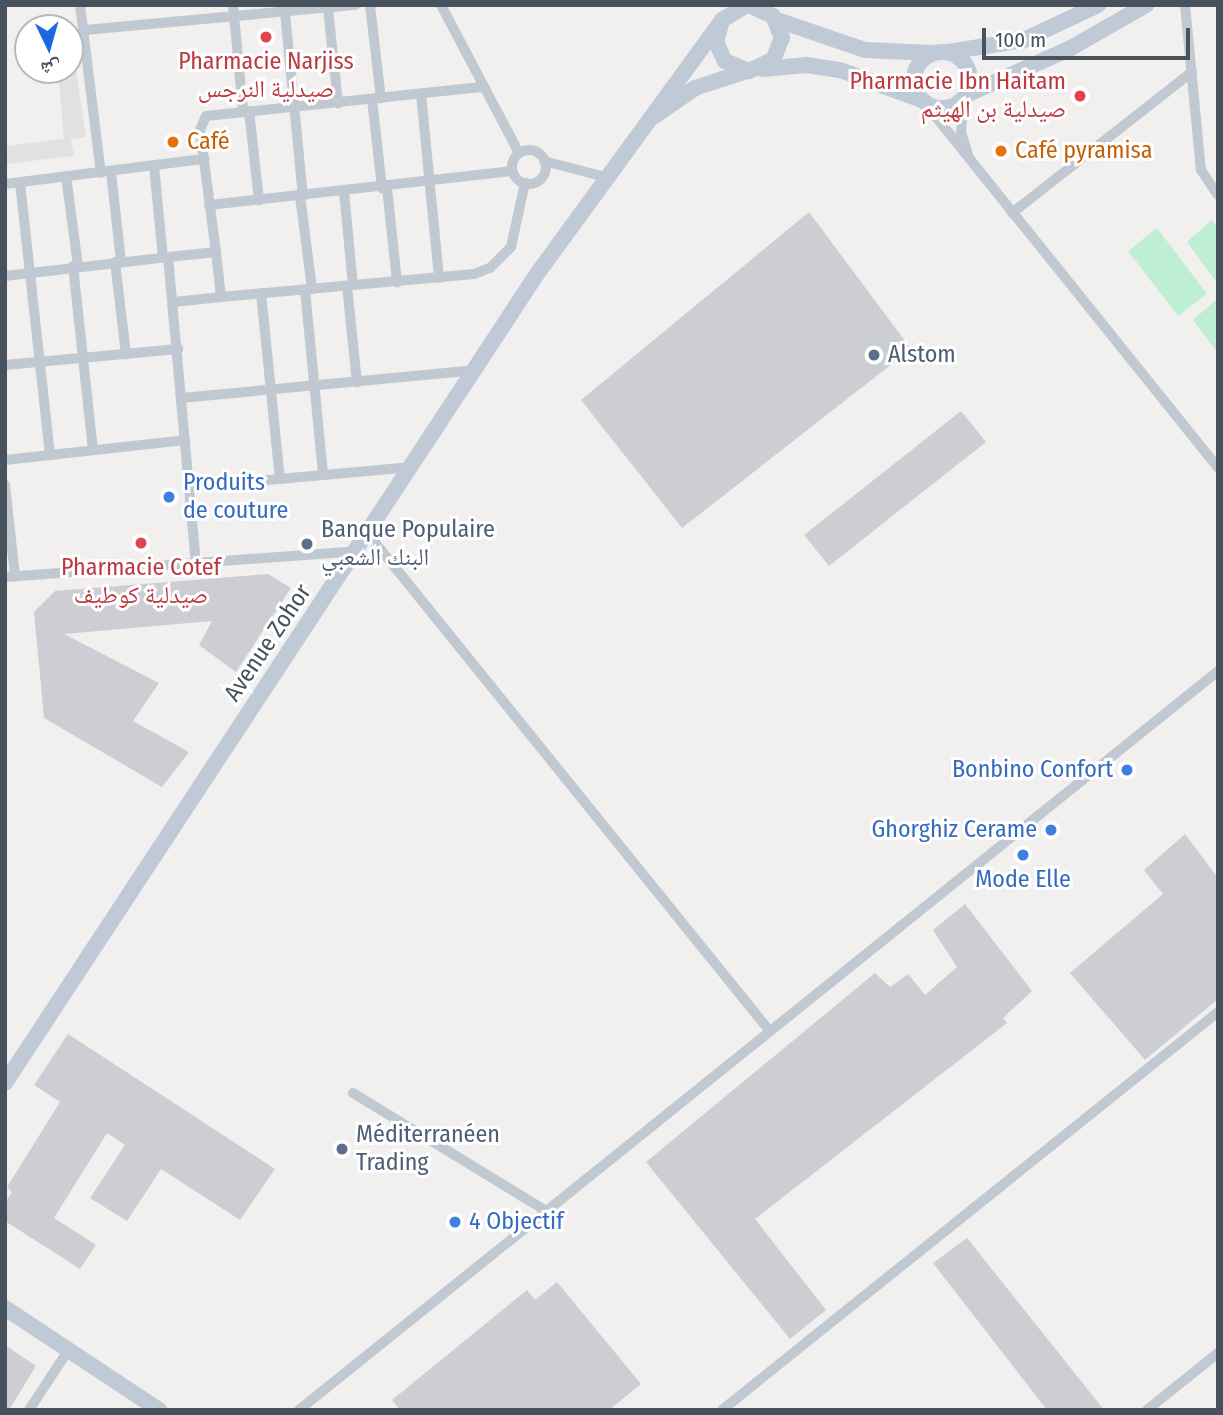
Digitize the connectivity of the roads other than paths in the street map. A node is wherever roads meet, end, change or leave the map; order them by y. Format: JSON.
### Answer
{"nodes":[{"id":1,"x":80,"y":5,"type":"edge"},
{"id":2,"x":356,"y":5,"type":"edge"},
{"id":3,"x":370,"y":5,"type":"edge"},
{"id":4,"x":441,"y":5,"type":"edge"},
{"id":5,"x":748,"y":5,"type":"edge"},
{"id":6,"x":1098,"y":5,"type":"edge"},
{"id":7,"x":1146,"y":5,"type":"edge"},
{"id":8,"x":1185,"y":5,"type":"edge"},
{"id":9,"x":328,"y":8,"type":"junction"},
{"id":10,"x":233,"y":11,"type":"edge"},
{"id":11,"x":770,"y":12,"type":"edge"},
{"id":12,"x":285,"y":13,"type":"junction"},
{"id":13,"x":722,"y":16,"type":"edge"},
{"id":14,"x":85,"y":30,"type":"junction"},
{"id":15,"x":940,"y":53,"type":"junction"},
{"id":16,"x":753,"y":70,"type":"junction"},
{"id":17,"x":1192,"y":72,"type":"junction"},
{"id":18,"x":483,"y":87,"type":"junction"},
{"id":19,"x":421,"y":94,"type":"junction"},
{"id":20,"x":965,"y":97,"type":"junction"},
{"id":21,"x":376,"y":99,"type":"junction"},
{"id":22,"x":923,"y":101,"type":"junction"},
{"id":23,"x":338,"y":103,"type":"junction"},
{"id":24,"x":294,"y":107,"type":"junction"},
{"id":25,"x":246,"y":111,"type":"junction"},
{"id":26,"x":643,"y":126,"type":"junction"},
{"id":27,"x":519,"y":153,"type":"junction"},
{"id":28,"x":204,"y":159,"type":"junction"},
{"id":29,"x":971,"y":161,"type":"junction"},
{"id":30,"x":544,"y":162,"type":"junction"},
{"id":31,"x":154,"y":166,"type":"junction"},
{"id":32,"x":512,"y":171,"type":"junction"},
{"id":33,"x":106,"y":172,"type":"junction"},
{"id":34,"x":66,"y":176,"type":"junction"},
{"id":35,"x":605,"y":177,"type":"junction"},
{"id":36,"x":20,"y":183,"type":"junction"},
{"id":37,"x":430,"y":183,"type":"junction"},
{"id":38,"x":525,"y":183,"type":"junction"},
{"id":39,"x":5,"y":184,"type":"edge"},
{"id":40,"x":384,"y":188,"type":"junction"},
{"id":41,"x":344,"y":192,"type":"junction"},
{"id":42,"x":1218,"y":195,"type":"edge"},
{"id":43,"x":302,"y":196,"type":"junction"},
{"id":44,"x":259,"y":200,"type":"junction"},
{"id":45,"x":209,"y":205,"type":"junction"},
{"id":46,"x":1012,"y":213,"type":"junction"},
{"id":47,"x":216,"y":252,"type":"junction"},
{"id":48,"x":166,"y":257,"type":"junction"},
{"id":49,"x":118,"y":261,"type":"junction"},
{"id":50,"x":75,"y":266,"type":"junction"},
{"id":51,"x":32,"y":272,"type":"junction"},
{"id":52,"x":5,"y":276,"type":"edge"},
{"id":53,"x":439,"y":278,"type":"junction"},
{"id":54,"x":397,"y":282,"type":"junction"},
{"id":55,"x":350,"y":286,"type":"junction"},
{"id":56,"x":308,"y":289,"type":"junction"},
{"id":57,"x":261,"y":293,"type":"junction"},
{"id":58,"x":221,"y":297,"type":"junction"},
{"id":59,"x":174,"y":302,"type":"junction"},
{"id":60,"x":178,"y":349,"type":"junction"},
{"id":61,"x":126,"y":354,"type":"junction"},
{"id":62,"x":82,"y":358,"type":"junction"},
{"id":63,"x":40,"y":361,"type":"junction"},
{"id":64,"x":5,"y":365,"type":"edge"},
{"id":65,"x":475,"y":370,"type":"junction"},
{"id":66,"x":357,"y":382,"type":"junction"},
{"id":67,"x":314,"y":385,"type":"junction"},
{"id":68,"x":271,"y":390,"type":"junction"},
{"id":69,"x":181,"y":398,"type":"junction"},
{"id":70,"x":185,"y":440,"type":"junction"},
{"id":71,"x":93,"y":450,"type":"junction"},
{"id":72,"x":50,"y":455,"type":"junction"},
{"id":73,"x":5,"y":460,"type":"edge"},
{"id":74,"x":412,"y":467,"type":"junction"},
{"id":75,"x":1218,"y":468,"type":"edge"},
{"id":76,"x":323,"y":475,"type":"junction"},
{"id":77,"x":280,"y":479,"type":"junction"},
{"id":78,"x":5,"y":485,"type":"edge"},
{"id":79,"x":189,"y":487,"type":"junction"},
{"id":80,"x":6,"y":508,"type":"edge"},
{"id":81,"x":368,"y":534,"type":"junction"},
{"id":82,"x":357,"y":551,"type":"junction"},
{"id":83,"x":196,"y":562,"type":"junction"},
{"id":84,"x":10,"y":576,"type":"edge"},
{"id":85,"x":1218,"y":671,"type":"edge"},
{"id":86,"x":1218,"y":1012,"type":"edge"},
{"id":87,"x":768,"y":1029,"type":"junction"},
{"id":88,"x":5,"y":1083,"type":"edge"},
{"id":89,"x":353,"y":1093,"type":"dead end"},
{"id":90,"x":545,"y":1210,"type":"junction"},
{"id":91,"x":5,"y":1308,"type":"edge"},
{"id":92,"x":69,"y":1349,"type":"junction"},
{"id":93,"x":1218,"y":1353,"type":"edge"},
{"id":94,"x":29,"y":1410,"type":"edge"},
{"id":95,"x":159,"y":1410,"type":"edge"},
{"id":96,"x":299,"y":1410,"type":"edge"},
{"id":97,"x":722,"y":1410,"type":"edge"},
{"id":98,"x":1147,"y":1410,"type":"edge"}],
"edges":[{"from":1,"to":14,"type":"street"},
{"from":2,"to":9,"type":"street"},
{"from":3,"to":21,"type":"street"},
{"from":4,"to":18,"type":"street"},
{"from":5,"to":11,"type":"main road"},
{"from":5,"to":13,"type":"main road"},
{"from":6,"to":15,"type":"main road"},
{"from":7,"to":20,"type":"main road"},
{"from":8,"to":17,"type":"street"},
{"from":9,"to":12,"type":"street"},
{"from":9,"to":23,"type":"street"},
{"from":10,"to":12,"type":"street"},
{"from":10,"to":14,"type":"street"},
{"from":10,"to":25,"type":"street"},
{"from":11,"to":15,"type":"main road"},
{"from":11,"to":16,"type":"main road"},
{"from":12,"to":24,"type":"street"},
{"from":13,"to":16,"type":"main road"},
{"from":13,"to":26,"type":"main road","name":"Avenue Zohor"},
{"from":14,"to":33,"type":"street"},
{"from":15,"to":20,"type":"main road"},
{"from":15,"to":22,"type":"main road"},
{"from":16,"to":22,"type":"main road","name":"Avenue Zohor"},
{"from":16,"to":26,"type":"main road","name":"Avenue Zohor"},
{"from":17,"to":42,"type":"street"},
{"from":17,"to":46,"type":"street"},
{"from":18,"to":19,"type":"street"},
{"from":18,"to":27,"type":"street"},
{"from":19,"to":21,"type":"street"},
{"from":19,"to":37,"type":"street"},
{"from":20,"to":22,"type":"main road"},
{"from":20,"to":29,"type":"street"},
{"from":21,"to":23,"type":"street"},
{"from":21,"to":40,"type":"street"},
{"from":22,"to":29,"type":"street"},
{"from":23,"to":24,"type":"street"},
{"from":24,"to":25,"type":"street"},
{"from":24,"to":43,"type":"street"},
{"from":25,"to":28,"type":"street"},
{"from":25,"to":44,"type":"street"},
{"from":26,"to":35,"type":"main road","name":"Avenue Zohor"},
{"from":27,"to":30,"type":"street"},
{"from":27,"to":32,"type":"street"},
{"from":28,"to":31,"type":"street"},
{"from":28,"to":45,"type":"street"},
{"from":29,"to":46,"type":"street"},
{"from":30,"to":35,"type":"street"},
{"from":30,"to":38,"type":"street"},
{"from":31,"to":33,"type":"street"},
{"from":31,"to":48,"type":"street"},
{"from":32,"to":37,"type":"street"},
{"from":32,"to":38,"type":"street"},
{"from":33,"to":34,"type":"street"},
{"from":33,"to":49,"type":"street"},
{"from":34,"to":36,"type":"street"},
{"from":34,"to":50,"type":"street"},
{"from":35,"to":65,"type":"main road","name":"Avenue Zohor"},
{"from":36,"to":39,"type":"street"},
{"from":36,"to":51,"type":"street"},
{"from":37,"to":40,"type":"street"},
{"from":37,"to":53,"type":"street"},
{"from":38,"to":53,"type":"street"},
{"from":40,"to":41,"type":"street"},
{"from":40,"to":54,"type":"street"},
{"from":41,"to":43,"type":"street"},
{"from":41,"to":55,"type":"street"},
{"from":43,"to":44,"type":"street"},
{"from":43,"to":56,"type":"street"},
{"from":44,"to":45,"type":"street"},
{"from":45,"to":47,"type":"street"},
{"from":46,"to":75,"type":"street"},
{"from":47,"to":48,"type":"street"},
{"from":47,"to":58,"type":"street"},
{"from":48,"to":49,"type":"street"},
{"from":48,"to":59,"type":"street"},
{"from":49,"to":50,"type":"street"},
{"from":49,"to":61,"type":"street"},
{"from":50,"to":51,"type":"street"},
{"from":50,"to":62,"type":"street"},
{"from":51,"to":52,"type":"street"},
{"from":51,"to":63,"type":"street"},
{"from":53,"to":54,"type":"street"},
{"from":54,"to":55,"type":"street"},
{"from":55,"to":56,"type":"street"},
{"from":55,"to":66,"type":"street"},
{"from":56,"to":57,"type":"street"},
{"from":56,"to":67,"type":"street"},
{"from":57,"to":58,"type":"street"},
{"from":57,"to":68,"type":"street"},
{"from":58,"to":59,"type":"street"},
{"from":59,"to":60,"type":"street"},
{"from":60,"to":61,"type":"street"},
{"from":60,"to":69,"type":"street"},
{"from":61,"to":62,"type":"street"},
{"from":62,"to":63,"type":"street"},
{"from":62,"to":71,"type":"street"},
{"from":63,"to":64,"type":"street"},
{"from":63,"to":72,"type":"street"},
{"from":65,"to":66,"type":"street"},
{"from":65,"to":74,"type":"main road","name":"Avenue Zohor"},
{"from":66,"to":67,"type":"street"},
{"from":67,"to":68,"type":"street"},
{"from":67,"to":76,"type":"street"},
{"from":68,"to":69,"type":"street"},
{"from":68,"to":77,"type":"street"},
{"from":69,"to":70,"type":"street"},
{"from":70,"to":71,"type":"street"},
{"from":70,"to":79,"type":"street"},
{"from":71,"to":72,"type":"street"},
{"from":72,"to":73,"type":"street"},
{"from":74,"to":76,"type":"street"},
{"from":74,"to":81,"type":"main road","name":"Avenue Zohor"},
{"from":76,"to":77,"type":"street"},
{"from":77,"to":79,"type":"street"},
{"from":78,"to":80,"type":"street"},
{"from":79,"to":83,"type":"street"},
{"from":80,"to":84,"type":"street"},
{"from":81,"to":82,"type":"main road","name":"Avenue Zohor"},
{"from":81,"to":87,"type":"street"},
{"from":82,"to":83,"type":"street"},
{"from":82,"to":88,"type":"main road","name":"Avenue Zohor"},
{"from":83,"to":84,"type":"street"},
{"from":85,"to":87,"type":"street"},
{"from":86,"to":97,"type":"street"},
{"from":87,"to":90,"type":"street"},
{"from":89,"to":90,"type":"street"},
{"from":90,"to":96,"type":"street"},
{"from":91,"to":92,"type":"main road"},
{"from":92,"to":94,"type":"street"},
{"from":92,"to":95,"type":"main road"},
{"from":93,"to":98,"type":"street"}]}
